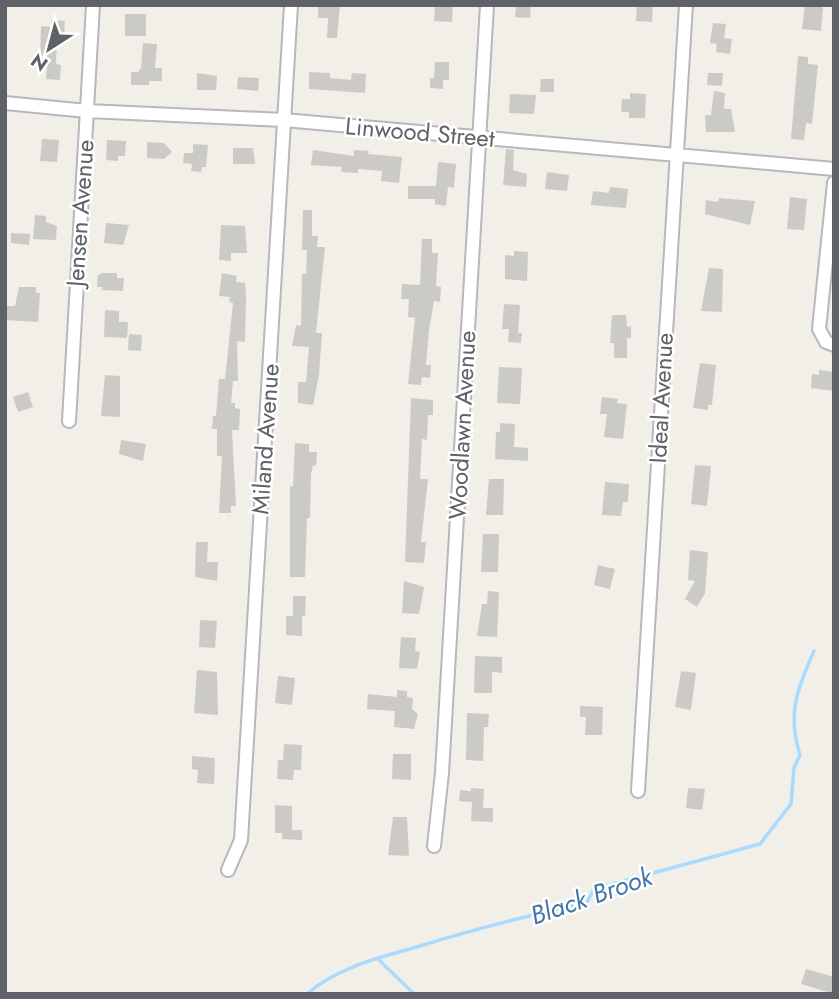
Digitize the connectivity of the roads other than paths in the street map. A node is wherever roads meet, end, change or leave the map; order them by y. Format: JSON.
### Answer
{"nodes":[{"id":1,"x":93,"y":5,"type":"edge"},
{"id":2,"x":290,"y":5,"type":"edge"},
{"id":3,"x":487,"y":5,"type":"edge"},
{"id":4,"x":686,"y":5,"type":"edge"},
{"id":5,"x":5,"y":103,"type":"edge"},
{"id":6,"x":87,"y":111,"type":"junction"},
{"id":7,"x":284,"y":120,"type":"junction"},
{"id":8,"x":480,"y":138,"type":"junction"},
{"id":9,"x":675,"y":154,"type":"junction"},
{"id":10,"x":834,"y":169,"type":"edge"},
{"id":11,"x":834,"y":183,"type":"edge"},
{"id":12,"x":834,"y":345,"type":"edge"},
{"id":13,"x":69,"y":421,"type":"dead end"},
{"id":14,"x":638,"y":791,"type":"dead end"},
{"id":15,"x":434,"y":846,"type":"dead end"},
{"id":16,"x":228,"y":870,"type":"dead end"}],
"edges":[{"from":1,"to":6,"type":"street","name":"Jensen Avenue"},
{"from":2,"to":7,"type":"street","name":"Miland Avenue"},
{"from":3,"to":8,"type":"street","name":"Woodlawn Avenue"},
{"from":4,"to":9,"type":"street","name":"Ideal Avenue"},
{"from":5,"to":6,"type":"street","name":"Linwood Street"},
{"from":6,"to":7,"type":"street","name":"Linwood Street"},
{"from":6,"to":13,"type":"street","name":"Jensen Avenue"},
{"from":7,"to":8,"type":"street","name":"Linwood Street"},
{"from":7,"to":16,"type":"street","name":"Miland Avenue"},
{"from":8,"to":9,"type":"street","name":"Linwood Street"},
{"from":8,"to":15,"type":"street","name":"Woodlawn Avenue"},
{"from":9,"to":10,"type":"street","name":"Linwood Street"},
{"from":9,"to":14,"type":"street","name":"Ideal Avenue"},
{"from":11,"to":12,"type":"street"}]}
